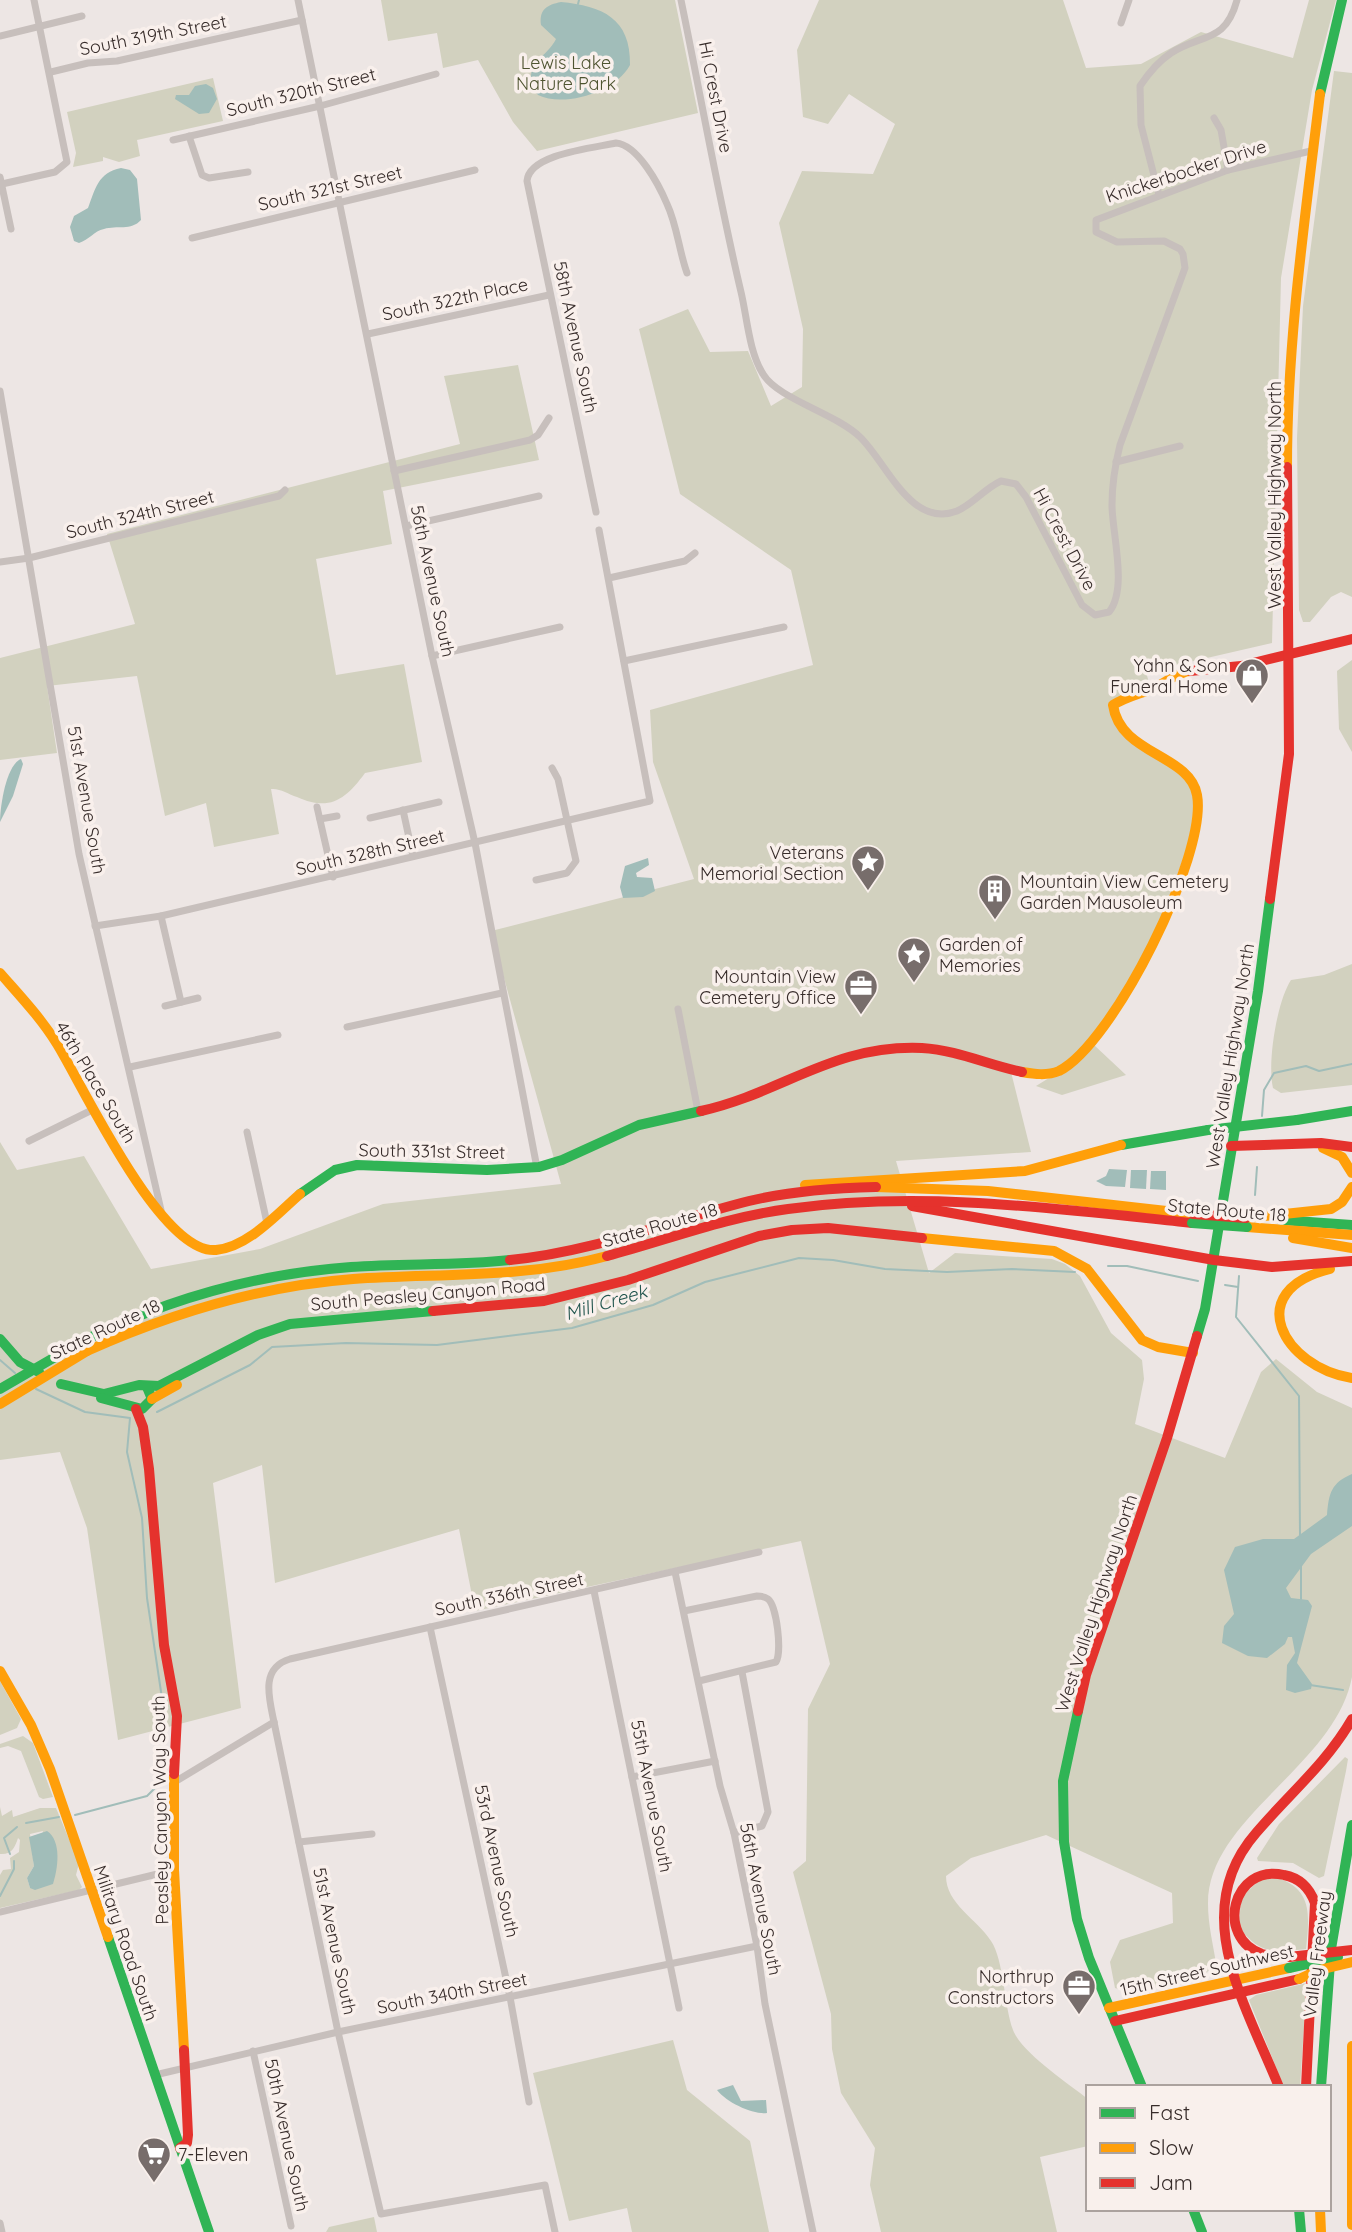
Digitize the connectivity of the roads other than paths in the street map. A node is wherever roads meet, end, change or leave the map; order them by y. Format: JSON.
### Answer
{"nodes":[{"id":1,"x":34,"y":0,"type":"edge"},
{"id":2,"x":298,"y":0,"type":"edge"},
{"id":3,"x":681,"y":0,"type":"edge"},
{"id":4,"x":1129,"y":0,"type":"edge"},
{"id":5,"x":1237,"y":0,"type":"edge"},
{"id":6,"x":1342,"y":0,"type":"edge"},
{"id":7,"x":82,"y":16,"type":"dead end"},
{"id":8,"x":302,"y":20,"type":"junction"},
{"id":9,"x":1121,"y":23,"type":"dead end"},
{"id":10,"x":40,"y":26,"type":"junction"},
{"id":11,"x":0,"y":36,"type":"edge"},
{"id":12,"x":51,"y":72,"type":"junction"},
{"id":13,"x":436,"y":74,"type":"dead end"},
{"id":14,"x":320,"y":106,"type":"junction"},
{"id":15,"x":1214,"y":118,"type":"dead end"},
{"id":16,"x":189,"y":135,"type":"junction"},
{"id":17,"x":173,"y":139,"type":"dead end"},
{"id":18,"x":1311,"y":151,"type":"junction"},
{"id":19,"x":475,"y":170,"type":"dead end"},
{"id":20,"x":1228,"y":170,"type":"junction"},
{"id":21,"x":248,"y":172,"type":"dead end"},
{"id":22,"x":1,"y":181,"type":"edge"},
{"id":23,"x":1159,"y":195,"type":"junction"},
{"id":24,"x":338,"y":201,"type":"junction"},
{"id":25,"x":11,"y":229,"type":"dead end"},
{"id":26,"x":192,"y":238,"type":"dead end"},
{"id":27,"x":1183,"y":254,"type":"joint"},
{"id":28,"x":687,"y":273,"type":"dead end"},
{"id":29,"x":549,"y":295,"type":"junction"},
{"id":30,"x":368,"y":334,"type":"junction"},
{"id":31,"x":0,"y":391,"type":"edge"},
{"id":32,"x":549,"y":418,"type":"dead end"},
{"id":33,"x":1180,"y":446,"type":"dead end"},
{"id":34,"x":1116,"y":462,"type":"junction"},
{"id":35,"x":394,"y":471,"type":"junction"},
{"id":36,"x":285,"y":491,"type":"dead end"},
{"id":37,"x":539,"y":496,"type":"dead end"},
{"id":38,"x":596,"y":512,"type":"dead end"},
{"id":39,"x":406,"y":526,"type":"junction"},
{"id":40,"x":599,"y":530,"type":"dead end"},
{"id":41,"x":695,"y":553,"type":"dead end"},
{"id":42,"x":29,"y":558,"type":"junction"},
{"id":43,"x":0,"y":562,"type":"edge"},
{"id":44,"x":609,"y":578,"type":"junction"},
{"id":45,"x":560,"y":627,"type":"dead end"},
{"id":46,"x":784,"y":627,"type":"dead end"},
{"id":47,"x":1352,"y":639,"type":"edge"},
{"id":48,"x":432,"y":656,"type":"junction"},
{"id":49,"x":1288,"y":656,"type":"junction"},
{"id":50,"x":624,"y":661,"type":"junction"},
{"id":51,"x":552,"y":768,"type":"dead end"},
{"id":52,"x":439,"y":803,"type":"dead end"},
{"id":53,"x":317,"y":807,"type":"dead end"},
{"id":54,"x":402,"y":810,"type":"junction"},
{"id":55,"x":337,"y":816,"type":"dead end"},
{"id":56,"x":370,"y":818,"type":"dead end"},
{"id":57,"x":320,"y":819,"type":"junction"},
{"id":58,"x":567,"y":821,"type":"junction"},
{"id":59,"x":475,"y":843,"type":"junction"},
{"id":60,"x":413,"y":856,"type":"junction"},
{"id":61,"x":333,"y":877,"type":"junction"},
{"id":62,"x":536,"y":880,"type":"dead end"},
{"id":63,"x":161,"y":916,"type":"junction"},
{"id":64,"x":95,"y":926,"type":"junction"},
{"id":65,"x":2,"y":980,"type":"edge"},
{"id":66,"x":502,"y":993,"type":"junction"},
{"id":67,"x":198,"y":998,"type":"dead end"},
{"id":68,"x":181,"y":1002,"type":"junction"},
{"id":69,"x":165,"y":1006,"type":"dead end"},
{"id":70,"x":678,"y":1009,"type":"dead end"},
{"id":71,"x":348,"y":1027,"type":"dead end"},
{"id":72,"x":278,"y":1035,"type":"dead end"},
{"id":73,"x":130,"y":1067,"type":"junction"},
{"id":74,"x":92,"y":1110,"type":"junction"},
{"id":75,"x":1352,"y":1111,"type":"edge"},
{"id":76,"x":697,"y":1112,"type":"junction"},
{"id":77,"x":247,"y":1132,"type":"dead end"},
{"id":78,"x":29,"y":1141,"type":"dead end"},
{"id":79,"x":1281,"y":1145,"type":"junction"},
{"id":80,"x":1231,"y":1146,"type":"junction"},
{"id":81,"x":1352,"y":1147,"type":"edge"},
{"id":82,"x":537,"y":1168,"type":"junction"},
{"id":83,"x":1352,"y":1173,"type":"edge"},
{"id":84,"x":1352,"y":1187,"type":"edge"},
{"id":85,"x":866,"y":1202,"type":"junction"},
{"id":86,"x":161,"y":1210,"type":"junction"},
{"id":87,"x":709,"y":1212,"type":"junction"},
{"id":88,"x":1192,"y":1218,"type":"junction"},
{"id":89,"x":1246,"y":1222,"type":"junction"},
{"id":90,"x":267,"y":1223,"type":"junction"},
{"id":91,"x":1352,"y":1225,"type":"edge"},
{"id":92,"x":1262,"y":1228,"type":"junction"},
{"id":93,"x":1352,"y":1235,"type":"edge"},
{"id":94,"x":1352,"y":1248,"type":"edge"},
{"id":95,"x":1214,"y":1260,"type":"junction"},
{"id":96,"x":1352,"y":1262,"type":"edge"},
{"id":97,"x":0,"y":1339,"type":"edge"},
{"id":98,"x":84,"y":1346,"type":"junction"},
{"id":99,"x":1193,"y":1353,"type":"junction"},
{"id":100,"x":208,"y":1361,"type":"junction"},
{"id":101,"x":1352,"y":1378,"type":"edge"},
{"id":102,"x":61,"y":1384,"type":"junction"},
{"id":103,"x":147,"y":1387,"type":"junction"},
{"id":104,"x":0,"y":1389,"type":"edge"},
{"id":105,"x":129,"y":1390,"type":"junction"},
{"id":106,"x":150,"y":1403,"type":"junction"},
{"id":107,"x":0,"y":1404,"type":"edge"},
{"id":108,"x":133,"y":1408,"type":"junction"},
{"id":109,"x":149,"y":1469,"type":"junction"},
{"id":110,"x":759,"y":1552,"type":"dead end"},
{"id":111,"x":676,"y":1572,"type":"junction"},
{"id":112,"x":594,"y":1591,"type":"junction"},
{"id":113,"x":684,"y":1611,"type":"junction"},
{"id":114,"x":430,"y":1628,"type":"junction"},
{"id":115,"x":0,"y":1671,"type":"edge"},
{"id":116,"x":742,"y":1672,"type":"junction"},
{"id":117,"x":270,"y":1674,"type":"joint"},
{"id":118,"x":699,"y":1681,"type":"junction"},
{"id":119,"x":1352,"y":1719,"type":"edge"},
{"id":120,"x":274,"y":1722,"type":"junction"},
{"id":121,"x":715,"y":1761,"type":"junction"},
{"id":122,"x":632,"y":1777,"type":"junction"},
{"id":123,"x":173,"y":1783,"type":"junction"},
{"id":124,"x":1352,"y":1825,"type":"edge"},
{"id":125,"x":734,"y":1833,"type":"junction"},
{"id":126,"x":372,"y":1834,"type":"dead end"},
{"id":127,"x":299,"y":1842,"type":"junction"},
{"id":128,"x":174,"y":1870,"type":"junction"},
{"id":129,"x":91,"y":1890,"type":"junction"},
{"id":130,"x":0,"y":1912,"type":"edge"},
{"id":131,"x":757,"y":1945,"type":"junction"},
{"id":132,"x":1352,"y":1952,"type":"edge"},
{"id":133,"x":1289,"y":1962,"type":"junction"},
{"id":134,"x":1352,"y":1962,"type":"edge"},
{"id":135,"x":670,"y":1964,"type":"junction"},
{"id":136,"x":1352,"y":1968,"type":"edge"},
{"id":137,"x":1299,"y":1979,"type":"junction"},
{"id":138,"x":1236,"y":1981,"type":"junction"},
{"id":139,"x":1240,"y":1992,"type":"junction"},
{"id":140,"x":510,"y":1997,"type":"junction"},
{"id":141,"x":679,"y":2008,"type":"dead end"},
{"id":142,"x":1109,"y":2008,"type":"junction"},
{"id":143,"x":1115,"y":2021,"type":"junction"},
{"id":144,"x":338,"y":2032,"type":"junction"},
{"id":145,"x":1352,"y":2046,"type":"edge"},
{"id":146,"x":253,"y":2051,"type":"junction"},
{"id":147,"x":185,"y":2066,"type":"junction"},
{"id":148,"x":155,"y":2075,"type":"junction"},
{"id":149,"x":1141,"y":2085,"type":"edge"},
{"id":150,"x":1278,"y":2085,"type":"edge"},
{"id":151,"x":1306,"y":2085,"type":"edge"},
{"id":152,"x":1321,"y":2085,"type":"edge"},
{"id":153,"x":529,"y":2102,"type":"dead end"},
{"id":154,"x":180,"y":2148,"type":"junction"},
{"id":155,"x":1194,"y":2211,"type":"edge"},
{"id":156,"x":1299,"y":2211,"type":"edge"},
{"id":157,"x":1307,"y":2211,"type":"edge"},
{"id":158,"x":1320,"y":2211,"type":"edge"},
{"id":159,"x":0,"y":2223,"type":"edge"},
{"id":160,"x":1352,"y":2225,"type":"edge"},
{"id":161,"x":291,"y":2226,"type":"dead end"},
{"id":162,"x":2,"y":2232,"type":"edge"},
{"id":163,"x":209,"y":2232,"type":"edge"},
{"id":164,"x":555,"y":2232,"type":"edge"},
{"id":165,"x":813,"y":2232,"type":"edge"},
{"id":166,"x":1202,"y":2232,"type":"edge"},
{"id":167,"x":1301,"y":2232,"type":"edge"},
{"id":168,"x":1308,"y":2232,"type":"edge"},
{"id":169,"x":1321,"y":2232,"type":"edge"}],
"edges":[{"from":1,"to":10,"type":"street"},
{"from":2,"to":8,"type":"street","name":"56th Avenue South"},
{"from":3,"to":34,"type":"street","name":"Hi Crest Drive"},
{"from":4,"to":9,"type":"street"},
{"from":5,"to":23,"type":"street"},
{"from":6,"to":18,"type":"main road","name":"West Valley Highway North"},
{"from":7,"to":10,"type":"street"},
{"from":8,"to":12,"type":"street","name":"South 319th Street"},
{"from":8,"to":14,"type":"street","name":"56th Avenue South"},
{"from":10,"to":11,"type":"street"},
{"from":10,"to":12,"type":"street"},
{"from":12,"to":22,"type":"street"},
{"from":13,"to":14,"type":"street","name":"South 320th Street"},
{"from":14,"to":16,"type":"street","name":"South 320th Street"},
{"from":14,"to":24,"type":"street","name":"56th Avenue South"},
{"from":15,"to":20,"type":"street"},
{"from":16,"to":17,"type":"street","name":"South 320th Street"},
{"from":16,"to":21,"type":"street"},
{"from":18,"to":20,"type":"street","name":"Knickerbocker Drive"},
{"from":18,"to":49,"type":"main road","name":"West Valley Highway North"},
{"from":19,"to":24,"type":"street","name":"South 321st Street"},
{"from":20,"to":23,"type":"street","name":"Knickerbocker Drive"},
{"from":22,"to":25,"type":"street"},
{"from":23,"to":27,"type":"street","name":"Knickerbocker Drive"},
{"from":24,"to":26,"type":"street","name":"South 321st Street"},
{"from":24,"to":30,"type":"street","name":"56th Avenue South"},
{"from":27,"to":34,"type":"street","name":"Hi Crest Drive"},
{"from":28,"to":29,"type":"street","name":"58th Avenue South"},
{"from":29,"to":30,"type":"street","name":"South 322th Place"},
{"from":29,"to":38,"type":"street","name":"58th Avenue South"},
{"from":30,"to":35,"type":"street","name":"56th Avenue South"},
{"from":31,"to":42,"type":"street","name":"51st Avenue South"},
{"from":32,"to":35,"type":"street"},
{"from":33,"to":34,"type":"street"},
{"from":35,"to":39,"type":"street","name":"56th Avenue South"},
{"from":36,"to":42,"type":"street","name":"South 324th Street"},
{"from":37,"to":39,"type":"street"},
{"from":39,"to":48,"type":"street","name":"56th Avenue South"},
{"from":40,"to":44,"type":"street"},
{"from":41,"to":44,"type":"street"},
{"from":42,"to":43,"type":"street","name":"South 324th Street"},
{"from":42,"to":64,"type":"street","name":"51st Avenue South"},
{"from":44,"to":50,"type":"street"},
{"from":45,"to":48,"type":"street"},
{"from":46,"to":50,"type":"street"},
{"from":47,"to":49,"type":"main road"},
{"from":48,"to":59,"type":"street","name":"56th Avenue South"},
{"from":49,"to":76,"type":"main road","name":"South 331st Street"},
{"from":49,"to":80,"type":"main road","name":"West Valley Highway North"},
{"from":50,"to":58,"type":"street","name":"South 328th Street"},
{"from":51,"to":58,"type":"street"},
{"from":52,"to":54,"type":"street"},
{"from":53,"to":57,"type":"street"},
{"from":54,"to":56,"type":"street"},
{"from":54,"to":60,"type":"street"},
{"from":55,"to":57,"type":"street"},
{"from":57,"to":61,"type":"street"},
{"from":58,"to":59,"type":"street","name":"South 328th Street"},
{"from":58,"to":62,"type":"street"},
{"from":59,"to":60,"type":"street","name":"South 328th Street"},
{"from":59,"to":66,"type":"street","name":"56th Avenue South"},
{"from":60,"to":61,"type":"street","name":"South 328th Street"},
{"from":61,"to":63,"type":"street","name":"South 328th Street"},
{"from":63,"to":64,"type":"street","name":"South 328th Street"},
{"from":63,"to":68,"type":"street"},
{"from":64,"to":73,"type":"street","name":"51st Avenue South"},
{"from":65,"to":74,"type":"main road","name":"46th Place South"},
{"from":66,"to":71,"type":"street"},
{"from":66,"to":82,"type":"street","name":"56th Avenue South"},
{"from":67,"to":68,"type":"street"},
{"from":68,"to":69,"type":"street"},
{"from":70,"to":76,"type":"street"},
{"from":72,"to":73,"type":"street"},
{"from":73,"to":86,"type":"street","name":"51st Avenue South"},
{"from":74,"to":78,"type":"street"},
{"from":74,"to":86,"type":"main road","name":"46th Place South"},
{"from":75,"to":87,"type":"main road","bridge":true},
{"from":76,"to":82,"type":"main road","name":"South 331st Street"},
{"from":77,"to":90,"type":"street"},
{"from":79,"to":80,"type":"main road"},
{"from":79,"to":81,"type":"main road"},
{"from":79,"to":83,"type":"main road"},
{"from":80,"to":95,"type":"main road","name":"West Valley Highway North"},
{"from":82,"to":90,"type":"main road","name":"South 331st Street"},
{"from":84,"to":89,"type":"main road"},
{"from":85,"to":88,"type":"main road","name":"State Route 18"},
{"from":85,"to":95,"type":"main road"},
{"from":85,"to":98,"type":"main road","name":"State Route 18"},
{"from":86,"to":90,"type":"main road","name":"South 331st Street"},
{"from":87,"to":88,"type":"main road","name":"State Route 18"},
{"from":87,"to":98,"type":"main road","name":"State Route 18"},
{"from":88,"to":89,"type":"main road","name":"State Route 18","bridge":true},
{"from":89,"to":91,"type":"main road","name":"State Route 18"},
{"from":89,"to":92,"type":"main road","name":"State Route 18"},
{"from":92,"to":93,"type":"main road","name":"State Route 18"},
{"from":92,"to":94,"type":"main road"},
{"from":95,"to":96,"type":"main road"},
{"from":95,"to":99,"type":"main road","name":"West Valley Highway North"},
{"from":96,"to":101,"type":"main road"},
{"from":97,"to":102,"type":"main road"},
{"from":98,"to":104,"type":"main road","name":"State Route 18","bridge":true},
{"from":98,"to":107,"type":"main road","name":"State Route 18","bridge":true},
{"from":99,"to":100,"type":"main road","name":"South Peasley Canyon Road"},
{"from":99,"to":142,"type":"main road","name":"West Valley Highway North"},
{"from":100,"to":103,"type":"main road","name":"South Peasley Canyon Road"},
{"from":100,"to":106,"type":"main road","name":"South Peasley Canyon Road"},
{"from":102,"to":105,"type":"main road"},
{"from":102,"to":108,"type":"main road"},
{"from":103,"to":105,"type":"main road"},
{"from":103,"to":106,"type":"main road"},
{"from":105,"to":108,"type":"main road"},
{"from":106,"to":108,"type":"main road"},
{"from":106,"to":109,"type":"main road","name":"Peasley Canyon Way South"},
{"from":108,"to":109,"type":"main road","name":"Peasley Canyon Way South"},
{"from":109,"to":123,"type":"main road","name":"Peasley Canyon Way South"},
{"from":110,"to":111,"type":"street","name":"South 336th Street"},
{"from":111,"to":112,"type":"street","name":"South 336th Street"},
{"from":111,"to":113,"type":"street","name":"56th Avenue South"},
{"from":112,"to":114,"type":"street","name":"South 336th Street"},
{"from":112,"to":122,"type":"street","name":"55th Avenue South"},
{"from":113,"to":116,"type":"street"},
{"from":113,"to":118,"type":"street","name":"56th Avenue South"},
{"from":114,"to":117,"type":"street","name":"South 336th Street"},
{"from":114,"to":140,"type":"street","name":"53rd Avenue South"},
{"from":115,"to":129,"type":"main road","name":"Military Road South"},
{"from":116,"to":118,"type":"street"},
{"from":116,"to":125,"type":"street"},
{"from":117,"to":120,"type":"street","name":"51st Avenue South"},
{"from":118,"to":121,"type":"street","name":"56th Avenue South"},
{"from":119,"to":138,"type":"main road"},
{"from":120,"to":123,"type":"street"},
{"from":120,"to":127,"type":"street","name":"51st Avenue South"},
{"from":121,"to":122,"type":"street"},
{"from":121,"to":125,"type":"street","name":"56th Avenue South"},
{"from":122,"to":135,"type":"street","name":"55th Avenue South"},
{"from":123,"to":128,"type":"main road","name":"Peasley Canyon Way South"},
{"from":124,"to":152,"type":"main road","name":"Valley Freeway"},
{"from":125,"to":131,"type":"street","name":"56th Avenue South"},
{"from":126,"to":127,"type":"street"},
{"from":127,"to":144,"type":"street","name":"51st Avenue South"},
{"from":128,"to":129,"type":"street"},
{"from":128,"to":147,"type":"main road","name":"Peasley Canyon Way South"},
{"from":129,"to":130,"type":"street"},
{"from":129,"to":148,"type":"main road","name":"Military Road South"},
{"from":131,"to":135,"type":"street","name":"South 340th Street"},
{"from":131,"to":165,"type":"street","name":"56th Avenue South"},
{"from":132,"to":133,"type":"main road","bridge":true},
{"from":133,"to":138,"type":"main road","name":"15th Street Southwest"},
{"from":133,"to":151,"type":"main road"},
{"from":134,"to":137,"type":"main road","bridge":true},
{"from":135,"to":140,"type":"street","name":"South 340th Street"},
{"from":135,"to":141,"type":"street","name":"55th Avenue South"},
{"from":136,"to":137,"type":"main road","name":"15th Street Southwest","bridge":true},
{"from":137,"to":139,"type":"main road","name":"15th Street Southwest"},
{"from":138,"to":139,"type":"main road"},
{"from":138,"to":142,"type":"main road","name":"15th Street Southwest"},
{"from":139,"to":143,"type":"main road","name":"15th Street Southwest"},
{"from":139,"to":150,"type":"main road"},
{"from":140,"to":144,"type":"street","name":"South 340th Street"},
{"from":140,"to":153,"type":"street","name":"53rd Avenue South"},
{"from":142,"to":143,"type":"main road","name":"West Valley Highway North"},
{"from":143,"to":149,"type":"main road","name":"West Valley Highway North"},
{"from":144,"to":146,"type":"street","name":"South 340th Street"},
{"from":144,"to":164,"type":"street","name":"51st Avenue South"},
{"from":145,"to":160,"type":"main road"},
{"from":146,"to":147,"type":"street","name":"South 340th Street"},
{"from":146,"to":161,"type":"street","name":"50th Avenue South"},
{"from":147,"to":148,"type":"street","name":"South 340th Street"},
{"from":147,"to":154,"type":"main road","name":"Peasley Canyon Way South"},
{"from":148,"to":154,"type":"main road","name":"Military Road South"},
{"from":154,"to":163,"type":"main road","name":"Military Road South"},
{"from":155,"to":166,"type":"main road"},
{"from":156,"to":167,"type":"main road"},
{"from":157,"to":168,"type":"main road"},
{"from":158,"to":169,"type":"main road"},
{"from":159,"to":162,"type":"street"}]}
